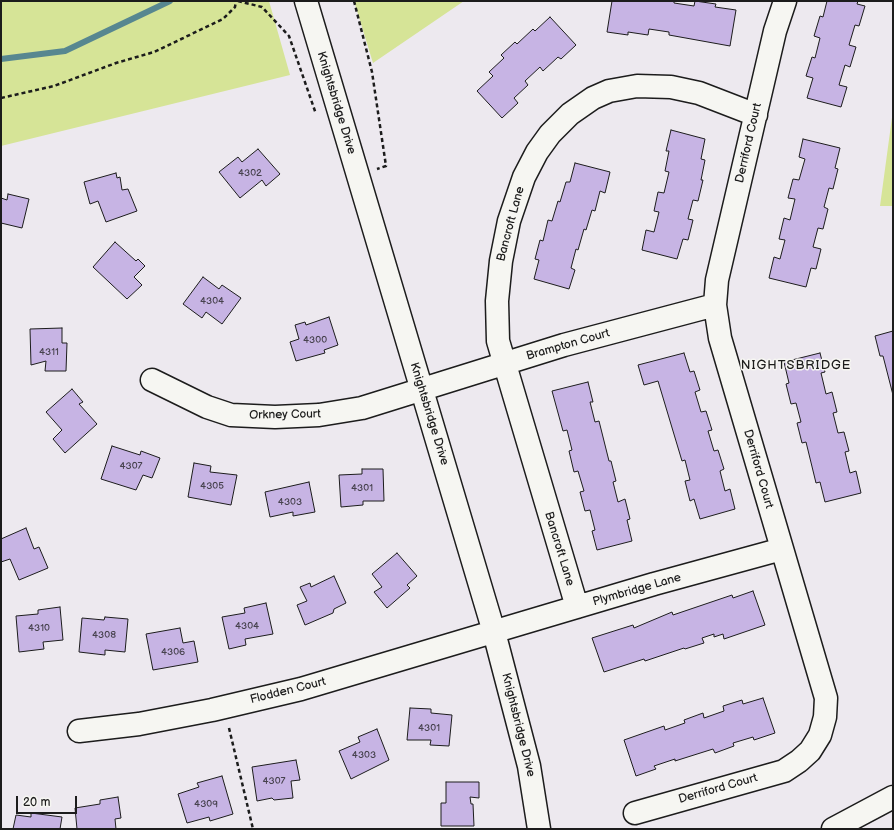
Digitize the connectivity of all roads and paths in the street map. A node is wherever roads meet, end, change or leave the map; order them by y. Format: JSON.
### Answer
{"nodes":[{"id":1,"x":236,"y":1,"type":"edge"},
{"id":2,"x":306,"y":1,"type":"edge"},
{"id":3,"x":785,"y":1,"type":"edge"},
{"id":4,"x":1,"y":98,"type":"edge"},
{"id":5,"x":756,"y":116,"type":"junction"},
{"id":6,"x":715,"y":305,"type":"junction"},
{"id":7,"x":505,"y":364,"type":"junction"},
{"id":8,"x":152,"y":380,"type":"dead end"},
{"id":9,"x":422,"y":390,"type":"junction"},
{"id":10,"x":782,"y":549,"type":"junction"},
{"id":11,"x":577,"y":608,"type":"junction"},
{"id":12,"x":494,"y":632,"type":"junction"},
{"id":13,"x":224,"y":708,"type":"junction"},
{"id":14,"x":79,"y":731,"type":"dead end"},
{"id":15,"x":893,"y":797,"type":"edge"},
{"id":16,"x":635,"y":813,"type":"dead end"},
{"id":17,"x":253,"y":829,"type":"edge"},
{"id":18,"x":539,"y":829,"type":"edge"},
{"id":19,"x":833,"y":829,"type":"edge"}],
"edges":[{"from":1,"to":4,"type":"path"},
{"from":2,"to":9,"type":"street","name":"Knightsbridge Drive"},
{"from":3,"to":5,"type":"street","name":"Derriford Court"},
{"from":5,"to":6,"type":"street","name":"Derriford Court"},
{"from":5,"to":7,"type":"street","name":"Bancroft Lane"},
{"from":6,"to":7,"type":"street","name":"Brampton Court"},
{"from":6,"to":10,"type":"street","name":"Derriford Court"},
{"from":7,"to":9,"type":"street","name":"Brampton Court"},
{"from":7,"to":11,"type":"street","name":"Bancroft Lane"},
{"from":8,"to":9,"type":"street","name":"Orkney Court"},
{"from":9,"to":12,"type":"street","name":"Knightsbridge Drive"},
{"from":10,"to":11,"type":"street","name":"Plymbridge Lane"},
{"from":10,"to":16,"type":"street","name":"Derriford Court"},
{"from":11,"to":12,"type":"street","name":"Plymbridge Lane"},
{"from":12,"to":13,"type":"street","name":"Flodden Court"},
{"from":12,"to":18,"type":"street","name":"Knightsbridge Drive"},
{"from":13,"to":14,"type":"street","name":"Flodden Court"},
{"from":13,"to":17,"type":"path"},
{"from":15,"to":19,"type":"street"}]}
